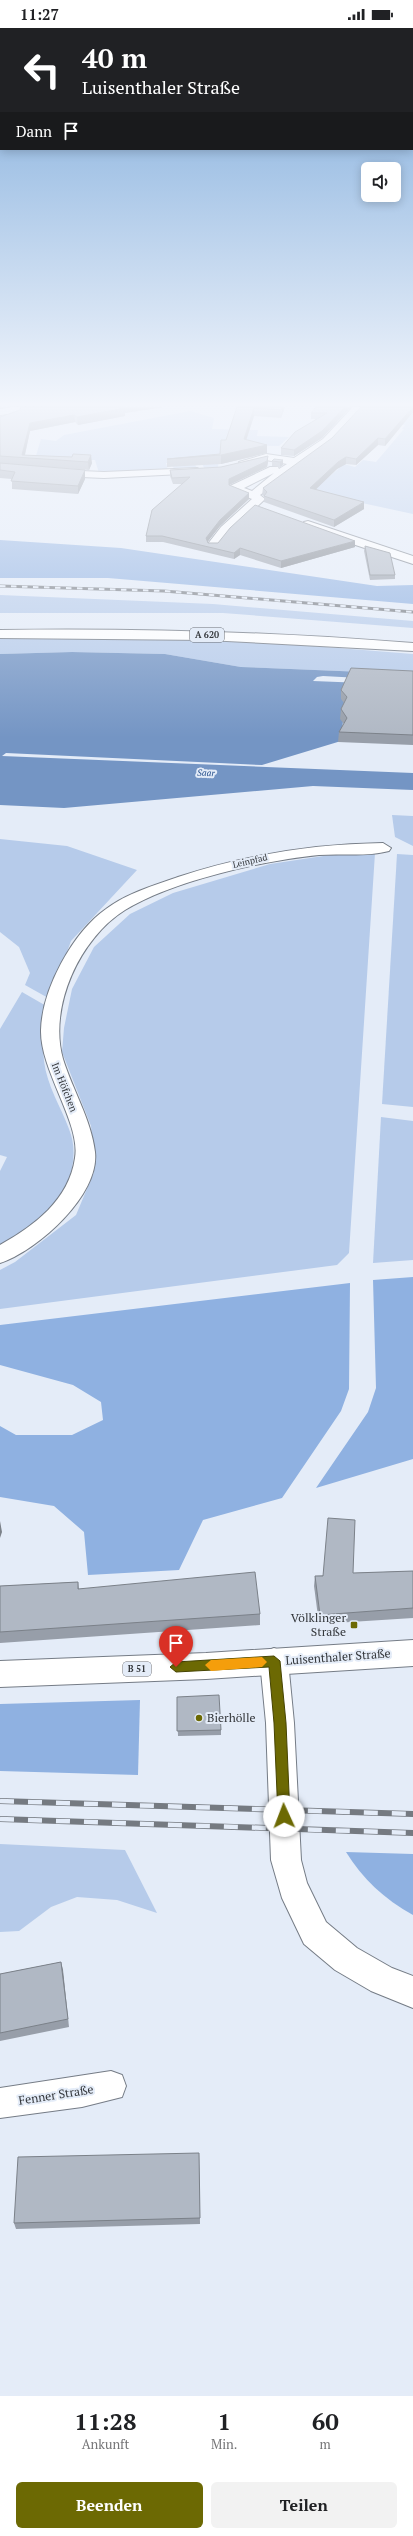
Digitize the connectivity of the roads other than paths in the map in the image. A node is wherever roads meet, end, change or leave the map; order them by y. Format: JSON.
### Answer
{"nodes":[{"id":1,"x":236,"y":518,"type":"edge"},
{"id":2,"x":299,"y":522,"type":"edge"},
{"id":3,"x":213,"y":545,"type":"edge"},
{"id":4,"x":413,"y":560,"type":"edge"},
{"id":5,"x":0,"y":624,"type":"edge"},
{"id":6,"x":0,"y":634,"type":"edge"},
{"id":7,"x":413,"y":638,"type":"edge"},
{"id":8,"x":413,"y":647,"type":"edge"},
{"id":9,"x":383,"y":848,"type":"dead end"},
{"id":10,"x":123,"y":905,"type":"joint"},
{"id":11,"x":0,"y":1255,"type":"edge"},
{"id":12,"x":413,"y":1652,"type":"edge"},
{"id":13,"x":274,"y":1661,"type":"junction"},
{"id":14,"x":0,"y":1674,"type":"edge"},
{"id":15,"x":413,"y":1992,"type":"edge"},
{"id":16,"x":111,"y":2086,"type":"dead end"},
{"id":17,"x":0,"y":2103,"type":"edge"}],
"edges":[{"from":1,"to":3,"type":"street"},
{"from":2,"to":4,"type":"street"},
{"from":5,"to":7,"type":"main road","number":"A 620"},
{"from":6,"to":8,"type":"main road","number":"A 620"},
{"from":9,"to":10,"type":"street","name":"Leinpfad"},
{"from":10,"to":11,"type":"street","name":"Im Höfchen"},
{"from":12,"to":13,"type":"main road","name":"Luisenthaler Straße"},
{"from":13,"to":14,"type":"main road","name":"Luisenthaler Straße","number":"B 51"},
{"from":13,"to":15,"type":"main road"},
{"from":16,"to":17,"type":"street","name":"Fenner Straße"}]}
